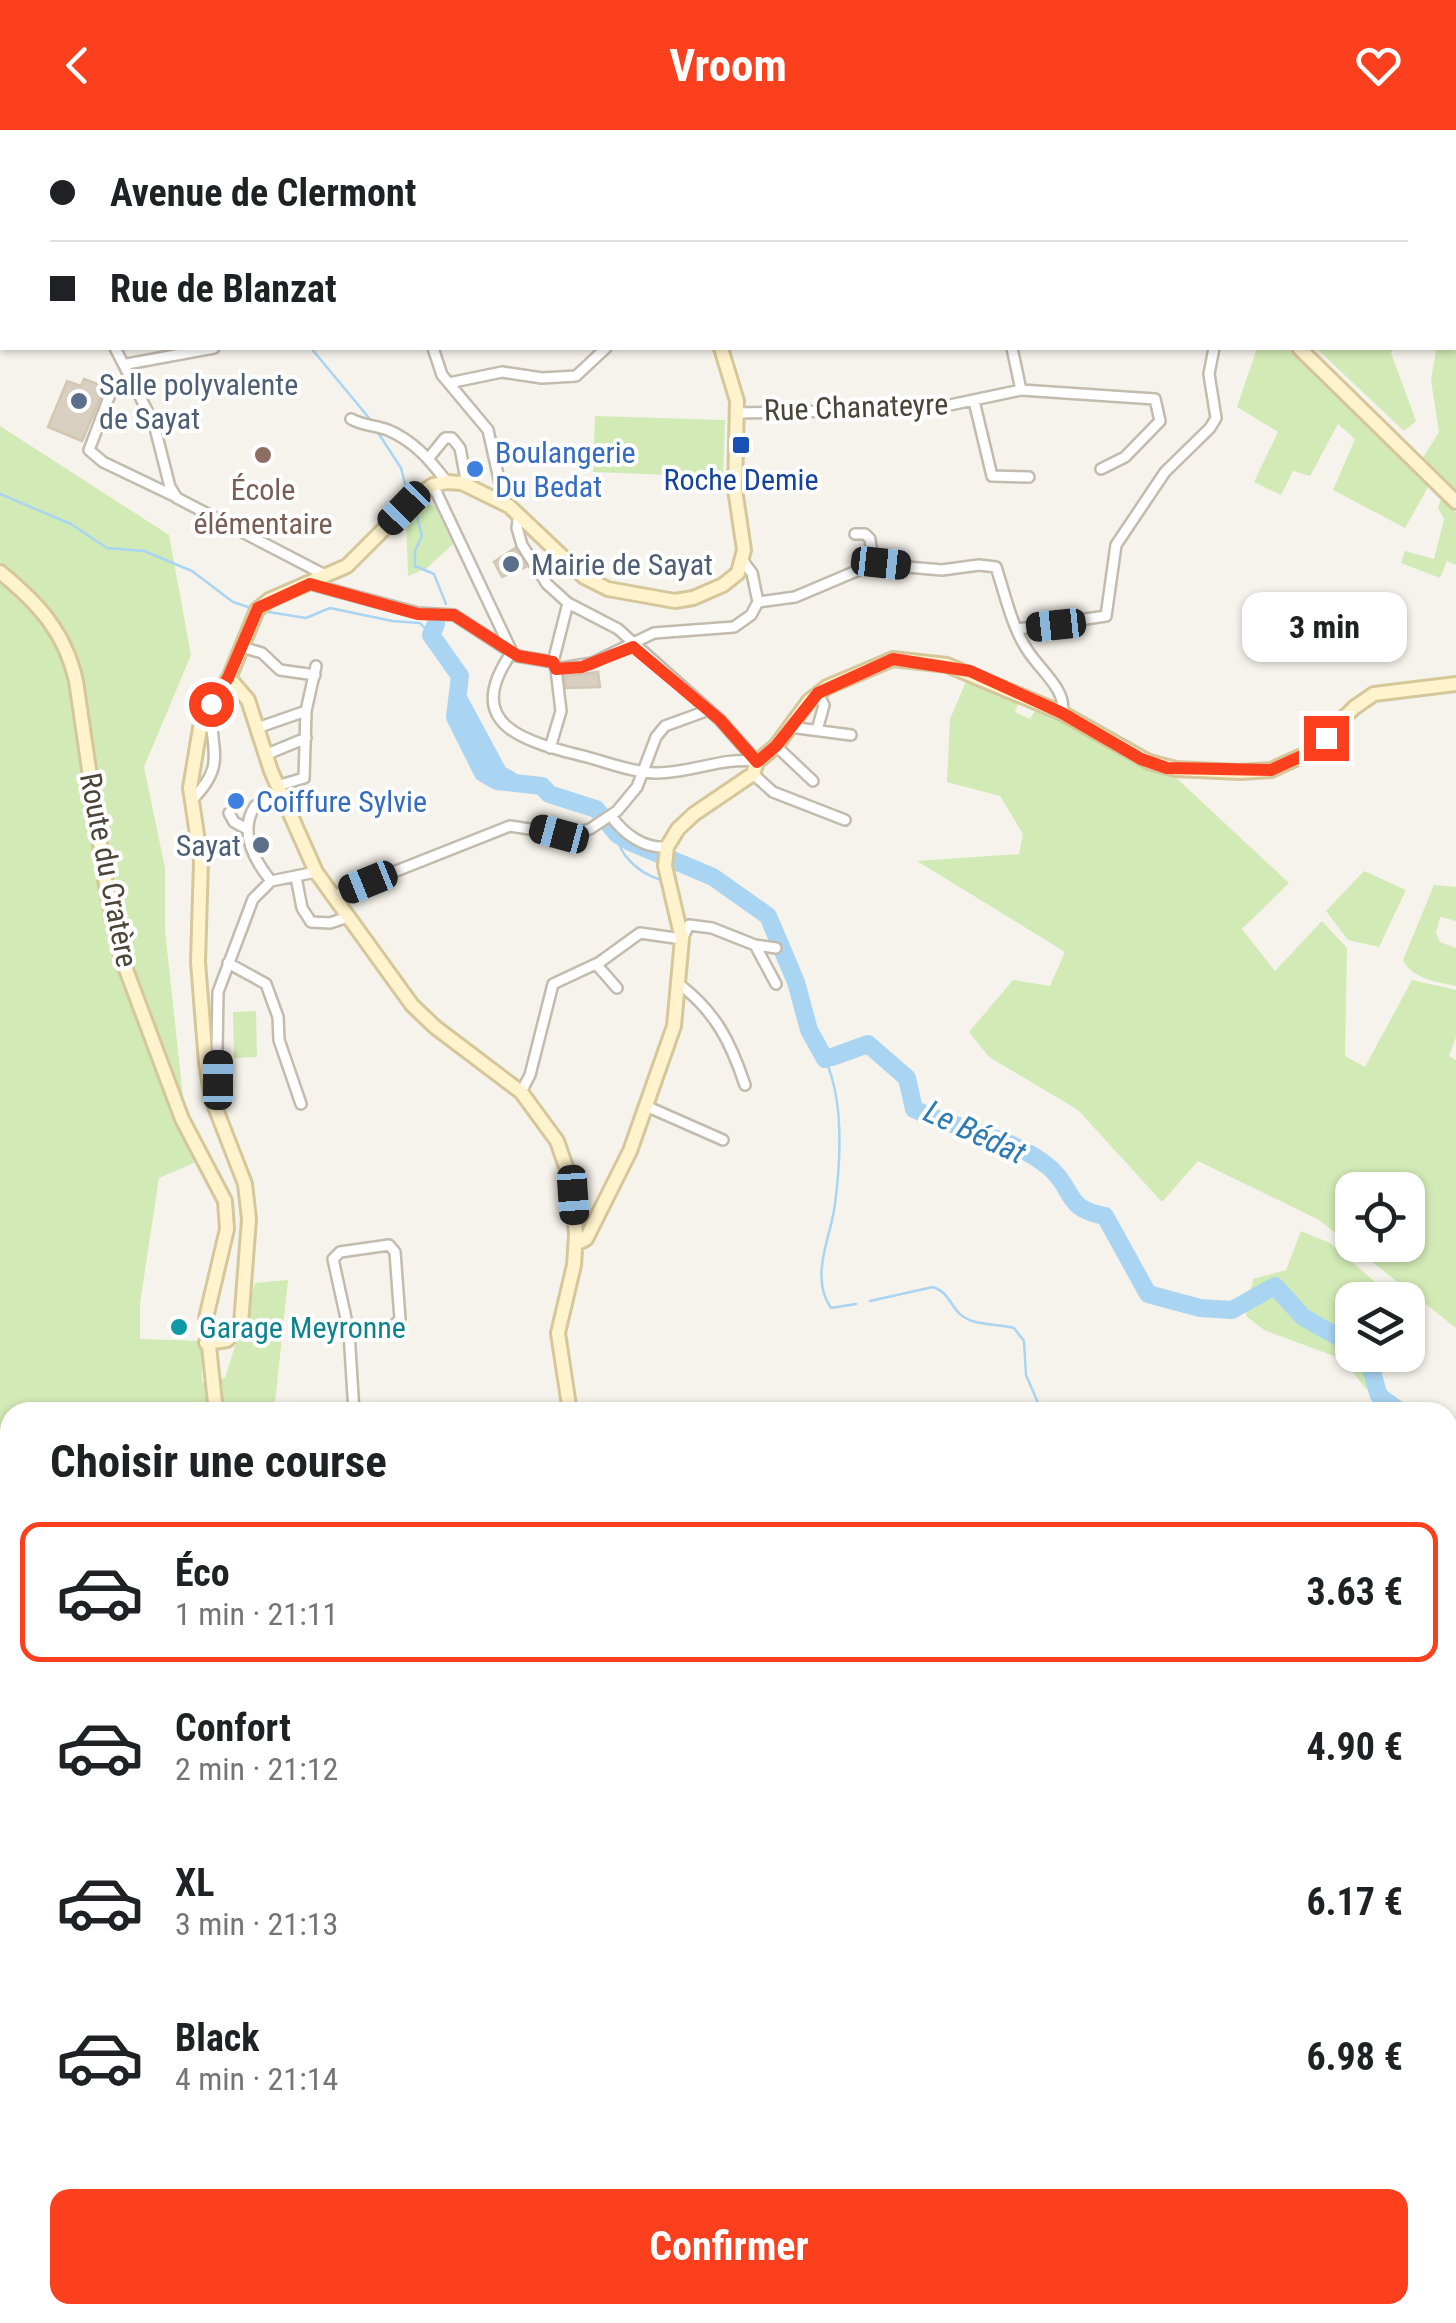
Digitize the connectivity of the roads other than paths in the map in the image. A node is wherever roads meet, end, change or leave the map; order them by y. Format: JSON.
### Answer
{"nodes":[{"id":1,"x":116,"y":350,"type":"edge"},
{"id":2,"x":203,"y":350,"type":"edge"},
{"id":3,"x":434,"y":350,"type":"edge"},
{"id":4,"x":604,"y":350,"type":"edge"},
{"id":5,"x":721,"y":350,"type":"edge"},
{"id":6,"x":1012,"y":350,"type":"edge"},
{"id":7,"x":1214,"y":350,"type":"edge"},
{"id":8,"x":1301,"y":350,"type":"edge"},
{"id":9,"x":127,"y":364,"type":"junction"},
{"id":10,"x":134,"y":378,"type":"junction"},
{"id":11,"x":448,"y":383,"type":"junction"},
{"id":12,"x":1022,"y":390,"type":"junction"},
{"id":13,"x":974,"y":401,"type":"junction"},
{"id":14,"x":738,"y":413,"type":"junction"},
{"id":15,"x":350,"y":419,"type":"dead end"},
{"id":16,"x":428,"y":458,"type":"junction"},
{"id":17,"x":1101,"y":469,"type":"dead end"},
{"id":18,"x":1029,"y":477,"type":"dead end"},
{"id":19,"x":440,"y":484,"type":"junction"},
{"id":20,"x":467,"y":485,"type":"junction"},
{"id":21,"x":177,"y":498,"type":"junction"},
{"id":22,"x":500,"y":502,"type":"junction"},
{"id":23,"x":1456,"y":502,"type":"edge"},
{"id":24,"x":520,"y":514,"type":"junction"},
{"id":25,"x":855,"y":534,"type":"dead end"},
{"id":26,"x":744,"y":561,"type":"junction"},
{"id":27,"x":873,"y":564,"type":"junction"},
{"id":28,"x":0,"y":572,"type":"edge"},
{"id":29,"x":328,"y":576,"type":"junction"},
{"id":30,"x":310,"y":584,"type":"junction"},
{"id":31,"x":758,"y":602,"type":"junction"},
{"id":32,"x":568,"y":603,"type":"junction"},
{"id":33,"x":1018,"y":629,"type":"junction"},
{"id":34,"x":242,"y":647,"type":"junction"},
{"id":35,"x":633,"y":647,"type":"junction"},
{"id":36,"x":512,"y":652,"type":"junction"},
{"id":37,"x":555,"y":665,"type":"junction"},
{"id":38,"x":228,"y":678,"type":"junction"},
{"id":39,"x":1456,"y":684,"type":"edge"},
{"id":40,"x":818,"y":693,"type":"junction"},
{"id":41,"x":211,"y":704,"type":"junction"},
{"id":42,"x":306,"y":711,"type":"junction"},
{"id":43,"x":706,"y":711,"type":"junction"},
{"id":44,"x":1062,"y":713,"type":"junction"},
{"id":45,"x":790,"y":727,"type":"junction"},
{"id":46,"x":257,"y":728,"type":"junction"},
{"id":47,"x":817,"y":730,"type":"junction"},
{"id":48,"x":850,"y":735,"type":"dead end"},
{"id":49,"x":306,"y":738,"type":"junction"},
{"id":50,"x":776,"y":746,"type":"junction"},
{"id":51,"x":550,"y":748,"type":"junction"},
{"id":52,"x":264,"y":755,"type":"junction"},
{"id":53,"x":755,"y":768,"type":"junction"},
{"id":54,"x":646,"y":772,"type":"junction"},
{"id":55,"x":813,"y":782,"type":"dead end"},
{"id":56,"x":279,"y":791,"type":"junction"},
{"id":57,"x":191,"y":801,"type":"junction"},
{"id":58,"x":230,"y":813,"type":"dead end"},
{"id":59,"x":607,"y":819,"type":"junction"},
{"id":60,"x":845,"y":820,"type":"dead end"},
{"id":61,"x":248,"y":828,"type":"junction"},
{"id":62,"x":667,"y":855,"type":"junction"},
{"id":63,"x":316,"y":872,"type":"junction"},
{"id":64,"x":296,"y":876,"type":"junction"},
{"id":65,"x":271,"y":882,"type":"junction"},
{"id":66,"x":333,"y":896,"type":"junction"},
{"id":67,"x":676,"y":912,"type":"junction"},
{"id":68,"x":348,"y":917,"type":"junction"},
{"id":69,"x":689,"y":925,"type":"junction"},
{"id":70,"x":682,"y":939,"type":"junction"},
{"id":71,"x":755,"y":945,"type":"junction"},
{"id":72,"x":776,"y":948,"type":"dead end"},
{"id":73,"x":228,"y":963,"type":"junction"},
{"id":74,"x":596,"y":964,"type":"junction"},
{"id":75,"x":679,"y":984,"type":"junction"},
{"id":76,"x":776,"y":984,"type":"dead end"},
{"id":77,"x":617,"y":988,"type":"dead end"},
{"id":78,"x":746,"y":1085,"type":"dead end"},
{"id":79,"x":521,"y":1092,"type":"junction"},
{"id":80,"x":301,"y":1104,"type":"dead end"},
{"id":81,"x":646,"y":1106,"type":"junction"},
{"id":82,"x":215,"y":1108,"type":"junction"},
{"id":83,"x":724,"y":1140,"type":"dead end"},
{"id":84,"x":576,"y":1244,"type":"junction"},
{"id":85,"x":349,"y":1332,"type":"junction"},
{"id":86,"x":206,"y":1343,"type":"junction"},
{"id":87,"x":215,"y":1402,"type":"edge"},
{"id":88,"x":353,"y":1402,"type":"edge"},
{"id":89,"x":568,"y":1402,"type":"edge"}],
"edges":[{"from":1,"to":9,"type":"street"},
{"from":2,"to":9,"type":"street"},
{"from":3,"to":11,"type":"street"},
{"from":4,"to":11,"type":"street"},
{"from":5,"to":14,"type":"street"},
{"from":6,"to":12,"type":"street"},
{"from":7,"to":33,"type":"street"},
{"from":8,"to":23,"type":"street"},
{"from":9,"to":10,"type":"street"},
{"from":10,"to":21,"type":"street"},
{"from":10,"to":21,"type":"street"},
{"from":11,"to":22,"type":"street"},
{"from":12,"to":13,"type":"street","name":"Rue Chanateyre"},
{"from":12,"to":17,"type":"street","name":"Rue Chanateyre"},
{"from":13,"to":14,"type":"street","name":"Rue Chanateyre"},
{"from":13,"to":18,"type":"street","name":"Rue Chanateyre"},
{"from":14,"to":26,"type":"street"},
{"from":15,"to":16,"type":"street"},
{"from":16,"to":19,"type":"street"},
{"from":16,"to":20,"type":"street"},
{"from":19,"to":20,"type":"street"},
{"from":19,"to":29,"type":"street"},
{"from":19,"to":36,"type":"street"},
{"from":20,"to":22,"type":"street"},
{"from":21,"to":29,"type":"street"},
{"from":22,"to":24,"type":"street"},
{"from":24,"to":26,"type":"street"},
{"from":24,"to":32,"type":"street"},
{"from":25,"to":27,"type":"street"},
{"from":26,"to":31,"type":"street"},
{"from":27,"to":31,"type":"street"},
{"from":27,"to":33,"type":"street"},
{"from":28,"to":86,"type":"street","name":"Route du Cratère"},
{"from":29,"to":30,"type":"street"},
{"from":30,"to":34,"type":"street"},
{"from":30,"to":36,"type":"street"},
{"from":31,"to":35,"type":"street"},
{"from":32,"to":35,"type":"street"},
{"from":32,"to":37,"type":"street"},
{"from":33,"to":44,"type":"street"},
{"from":34,"to":38,"type":"street"},
{"from":34,"to":42,"type":"street"},
{"from":35,"to":37,"type":"street"},
{"from":35,"to":43,"type":"street"},
{"from":36,"to":37,"type":"street"},
{"from":36,"to":51,"type":"street"},
{"from":37,"to":51,"type":"street"},
{"from":38,"to":41,"type":"street"},
{"from":38,"to":46,"type":"street"},
{"from":39,"to":44,"type":"street"},
{"from":40,"to":44,"type":"street"},
{"from":40,"to":45,"type":"street"},
{"from":40,"to":47,"type":"street"},
{"from":41,"to":57,"type":"street"},
{"from":41,"to":57,"type":"street"},
{"from":42,"to":46,"type":"street"},
{"from":42,"to":49,"type":"street"},
{"from":43,"to":53,"type":"street"},
{"from":43,"to":54,"type":"street"},
{"from":45,"to":47,"type":"street"},
{"from":45,"to":50,"type":"street"},
{"from":46,"to":52,"type":"street"},
{"from":47,"to":48,"type":"street"},
{"from":49,"to":52,"type":"street"},
{"from":49,"to":56,"type":"street"},
{"from":50,"to":53,"type":"street"},
{"from":50,"to":55,"type":"street"},
{"from":51,"to":54,"type":"street"},
{"from":52,"to":56,"type":"street"},
{"from":53,"to":54,"type":"street"},
{"from":53,"to":60,"type":"street"},
{"from":53,"to":62,"type":"street"},
{"from":54,"to":59,"type":"street"},
{"from":56,"to":61,"type":"street"},
{"from":56,"to":63,"type":"street"},
{"from":57,"to":82,"type":"street"},
{"from":58,"to":61,"type":"street"},
{"from":59,"to":62,"type":"street"},
{"from":59,"to":66,"type":"street"},
{"from":61,"to":65,"type":"street"},
{"from":62,"to":67,"type":"street"},
{"from":63,"to":64,"type":"street"},
{"from":63,"to":66,"type":"street"},
{"from":64,"to":65,"type":"street"},
{"from":64,"to":68,"type":"street"},
{"from":65,"to":73,"type":"street"},
{"from":66,"to":68,"type":"street"},
{"from":67,"to":69,"type":"street"},
{"from":67,"to":70,"type":"street"},
{"from":68,"to":79,"type":"street"},
{"from":69,"to":70,"type":"street"},
{"from":69,"to":71,"type":"street"},
{"from":70,"to":74,"type":"street"},
{"from":70,"to":75,"type":"street"},
{"from":71,"to":72,"type":"street"},
{"from":71,"to":76,"type":"street"},
{"from":73,"to":80,"type":"street"},
{"from":73,"to":82,"type":"street"},
{"from":74,"to":77,"type":"street"},
{"from":74,"to":79,"type":"street"},
{"from":75,"to":78,"type":"street"},
{"from":75,"to":81,"type":"street"},
{"from":79,"to":84,"type":"street"},
{"from":81,"to":83,"type":"street"},
{"from":81,"to":84,"type":"street"},
{"from":82,"to":86,"type":"street"},
{"from":84,"to":89,"type":"street"},
{"from":85,"to":85,"type":"street"},
{"from":85,"to":88,"type":"street"},
{"from":86,"to":87,"type":"street","name":"Route du Cratère"}]}
